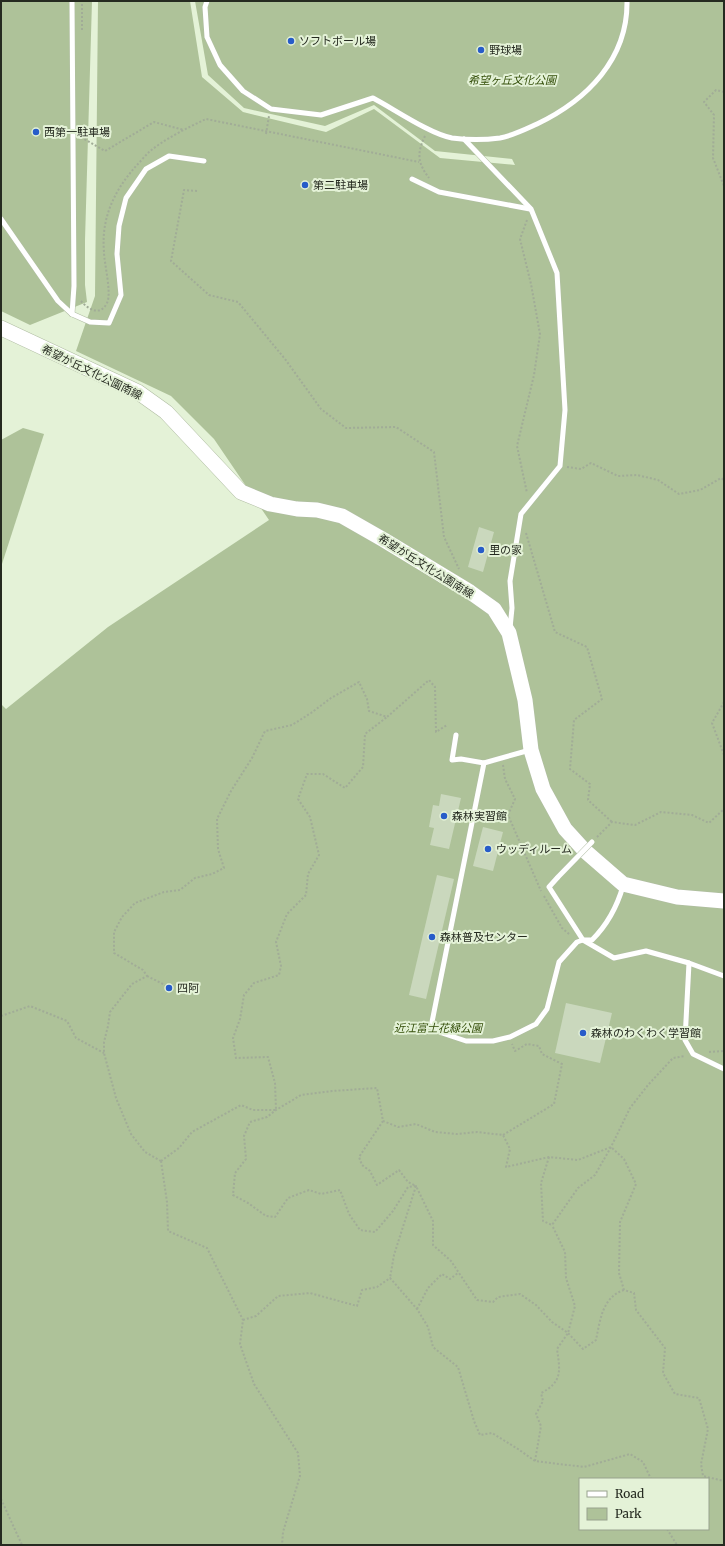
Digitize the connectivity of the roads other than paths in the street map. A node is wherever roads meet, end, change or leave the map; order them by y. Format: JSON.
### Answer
{"nodes":[{"id":1,"x":72,"y":1,"type":"edge"},
{"id":2,"x":207,"y":1,"type":"edge"},
{"id":3,"x":627,"y":1,"type":"edge"},
{"id":4,"x":464,"y":139,"type":"junction"},
{"id":5,"x":204,"y":161,"type":"dead end"},
{"id":6,"x":412,"y":180,"type":"dead end"},
{"id":7,"x":531,"y":210,"type":"junction"},
{"id":8,"x":1,"y":219,"type":"edge"},
{"id":9,"x":72,"y":314,"type":"junction"},
{"id":10,"x":1,"y":328,"type":"edge"},
{"id":11,"x":509,"y":633,"type":"junction"},
{"id":12,"x":456,"y":735,"type":"dead end"},
{"id":13,"x":531,"y":750,"type":"junction"},
{"id":14,"x":484,"y":763,"type":"junction"},
{"id":15,"x":592,"y":842,"type":"road end"},
{"id":16,"x":623,"y":884,"type":"junction"},
{"id":17,"x":724,"y":901,"type":"edge"},
{"id":18,"x":583,"y":940,"type":"junction"},
{"id":19,"x":689,"y":963,"type":"junction"},
{"id":20,"x":724,"y":976,"type":"edge"},
{"id":21,"x":724,"y":1069,"type":"edge"}],
"edges":[{"from":1,"to":9,"type":"lane"},
{"from":2,"to":4,"type":"lane"},
{"from":3,"to":4,"type":"lane"},
{"from":4,"to":7,"type":"lane"},
{"from":5,"to":9,"type":"lane"},
{"from":6,"to":7,"type":"lane"},
{"from":7,"to":11,"type":"lane"},
{"from":8,"to":9,"type":"lane"},
{"from":10,"to":11,"type":"main road","name":"希望が丘文化公園南線"},
{"from":11,"to":13,"type":"main road","name":"希望が丘文化公園南線"},
{"from":12,"to":14,"type":"lane"},
{"from":13,"to":14,"type":"lane"},
{"from":13,"to":16,"type":"main road","name":"希望が丘文化公園南線"},
{"from":14,"to":18,"type":"lane"},
{"from":15,"to":18,"type":"lane","bridge":true},
{"from":16,"to":17,"type":"main road","name":"希望が丘文化公園南線"},
{"from":16,"to":18,"type":"lane"},
{"from":18,"to":19,"type":"lane"},
{"from":19,"to":20,"type":"lane"},
{"from":19,"to":21,"type":"lane"}]}
